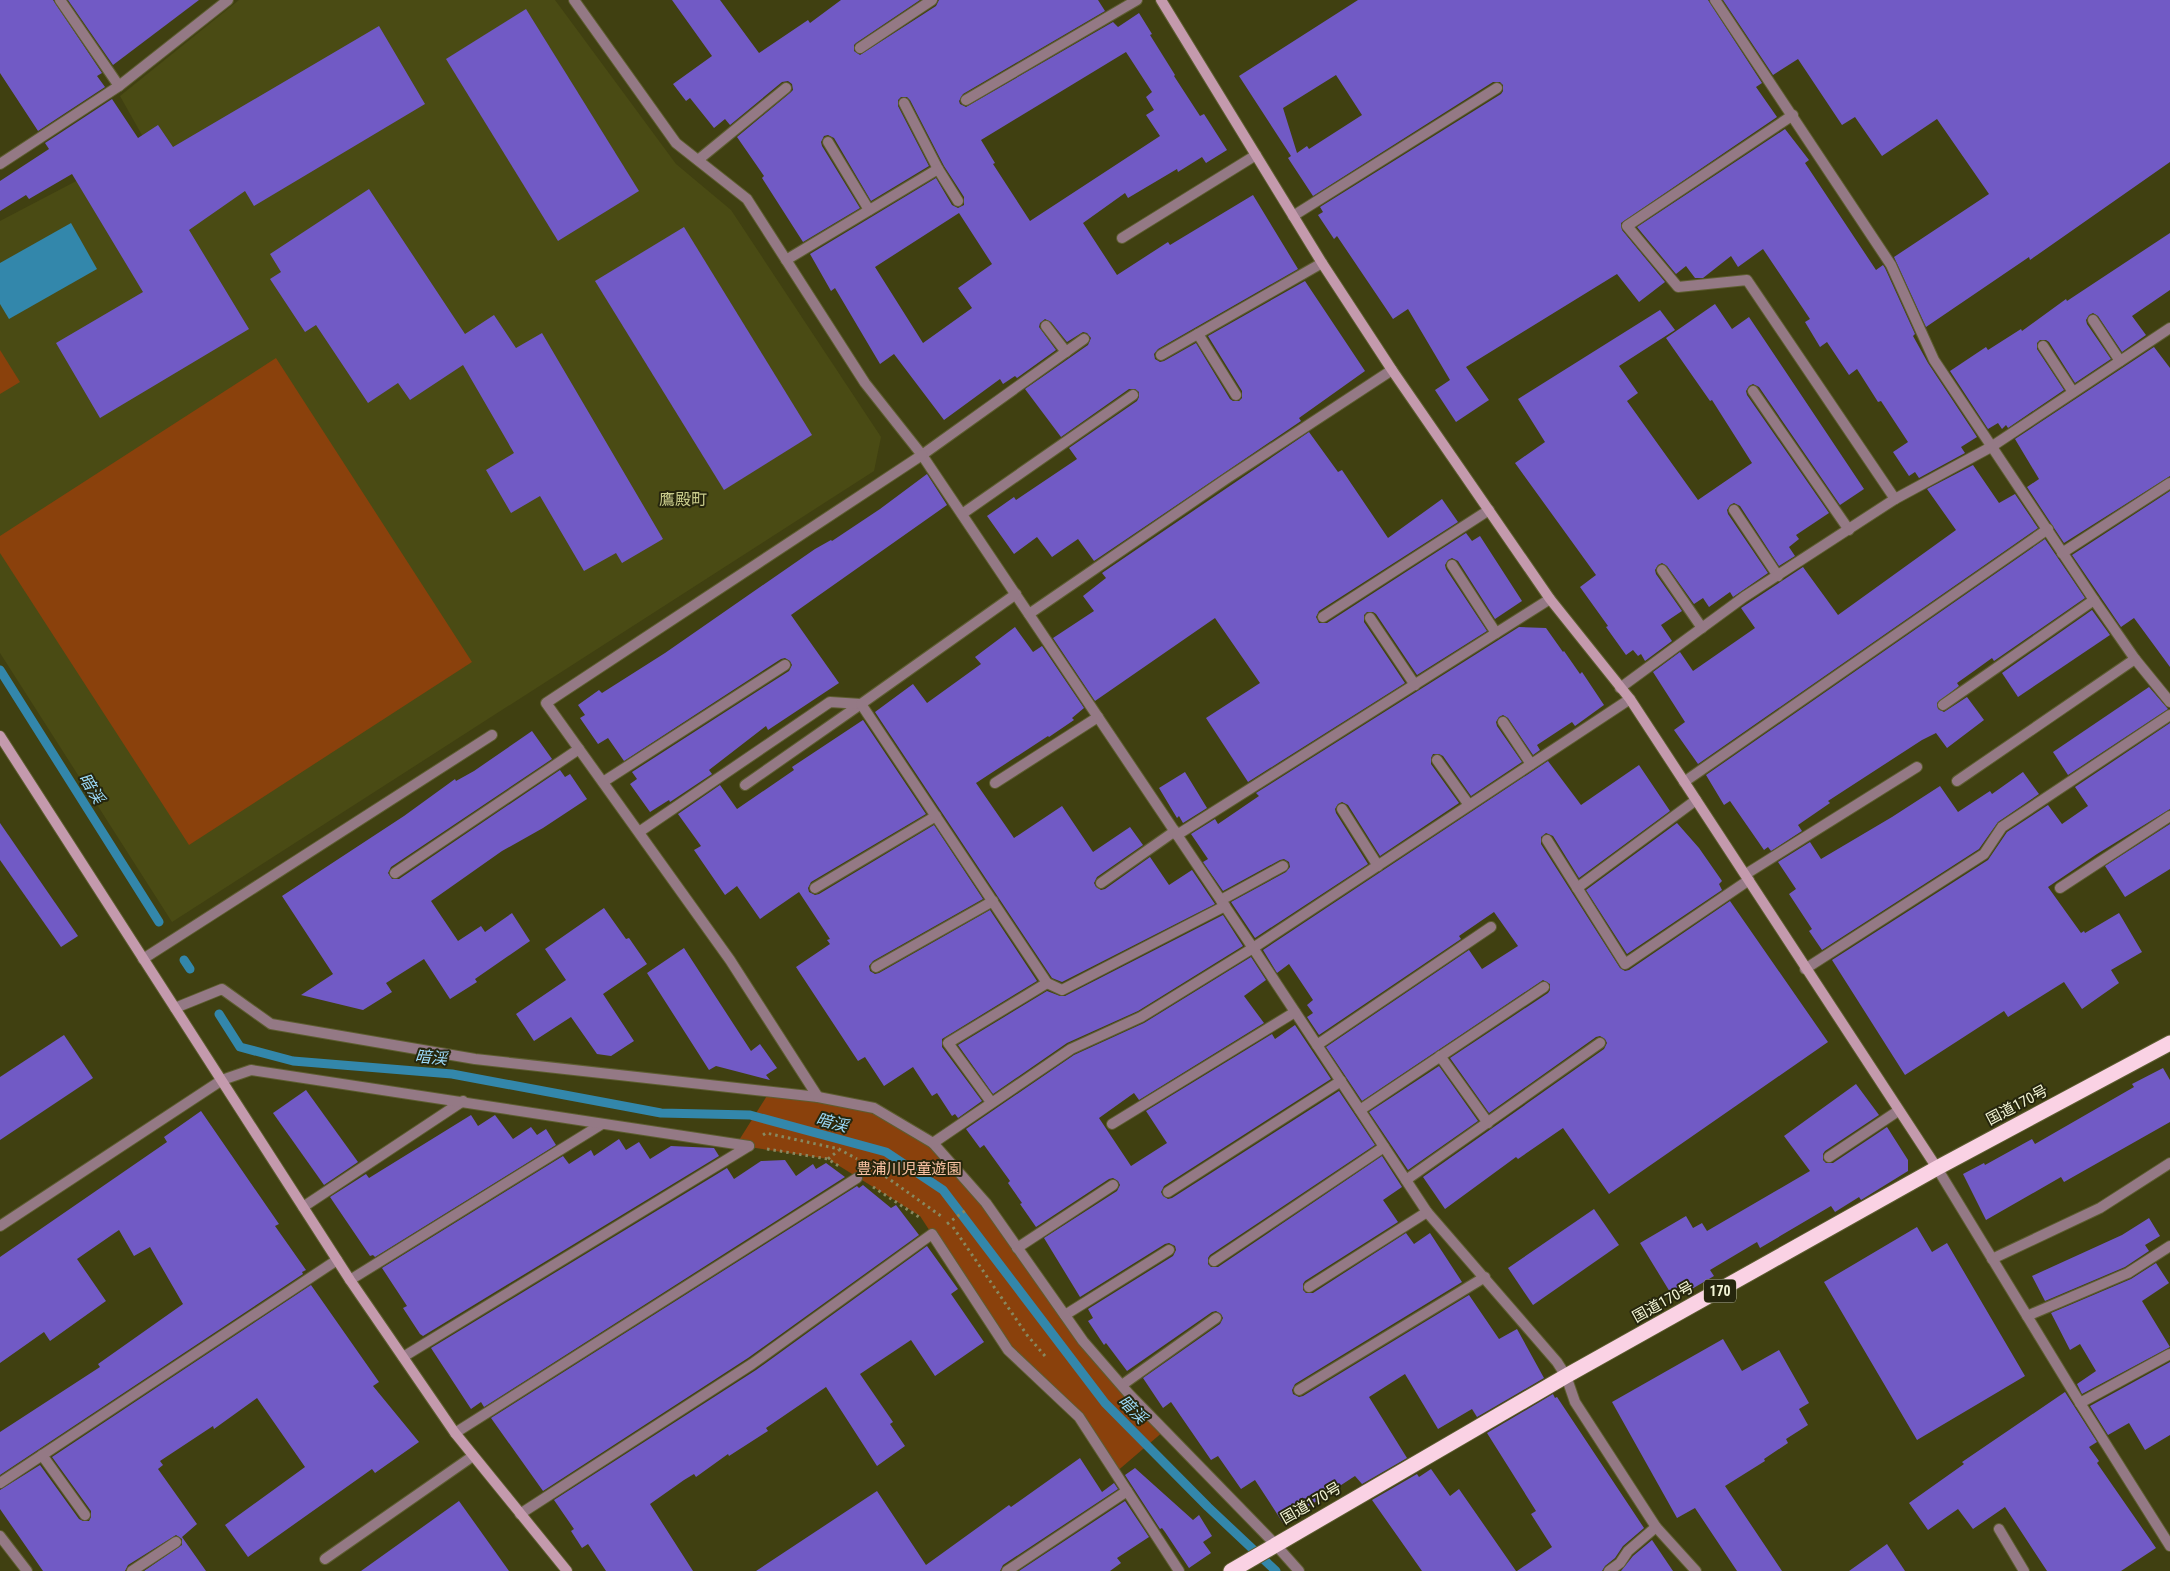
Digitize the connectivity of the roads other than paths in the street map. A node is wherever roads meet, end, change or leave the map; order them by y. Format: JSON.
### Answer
{"nodes":[{"id":1,"x":60,"y":0,"type":"edge"},
{"id":2,"x":228,"y":0,"type":"edge"},
{"id":3,"x":574,"y":0,"type":"edge"},
{"id":4,"x":932,"y":0,"type":"edge"},
{"id":5,"x":1137,"y":0,"type":"edge"},
{"id":6,"x":1161,"y":0,"type":"edge"},
{"id":7,"x":1715,"y":0,"type":"edge"},
{"id":8,"x":860,"y":48,"type":"dead end"},
{"id":9,"x":118,"y":86,"type":"junction"},
{"id":10,"x":786,"y":88,"type":"dead end"},
{"id":11,"x":1497,"y":88,"type":"dead end"},
{"id":12,"x":966,"y":100,"type":"dead end"},
{"id":13,"x":904,"y":103,"type":"dead end"},
{"id":14,"x":1793,"y":115,"type":"junction"},
{"id":15,"x":828,"y":142,"type":"dead end"},
{"id":16,"x":1256,"y":155,"type":"junction"},
{"id":17,"x":698,"y":160,"type":"junction"},
{"id":18,"x":0,"y":164,"type":"edge"},
{"id":19,"x":938,"y":169,"type":"junction"},
{"id":20,"x":958,"y":201,"type":"dead end"},
{"id":21,"x":869,"y":210,"type":"junction"},
{"id":22,"x":1293,"y":216,"type":"junction"},
{"id":23,"x":1122,"y":238,"type":"dead end"},
{"id":24,"x":786,"y":260,"type":"junction"},
{"id":25,"x":1322,"y":263,"type":"junction"},
{"id":26,"x":2093,"y":320,"type":"dead end"},
{"id":27,"x":1046,"y":326,"type":"dead end"},
{"id":28,"x":2170,"y":328,"type":"edge"},
{"id":29,"x":1198,"y":334,"type":"junction"},
{"id":30,"x":1084,"y":340,"type":"dead end"},
{"id":31,"x":2043,"y":346,"type":"dead end"},
{"id":32,"x":1066,"y":352,"type":"junction"},
{"id":33,"x":1161,"y":355,"type":"dead end"},
{"id":34,"x":2120,"y":361,"type":"junction"},
{"id":35,"x":1392,"y":370,"type":"junction"},
{"id":36,"x":1753,"y":391,"type":"dead end"},
{"id":37,"x":2073,"y":392,"type":"junction"},
{"id":38,"x":1133,"y":394,"type":"dead end"},
{"id":39,"x":1236,"y":395,"type":"dead end"},
{"id":40,"x":1991,"y":447,"type":"junction"},
{"id":41,"x":922,"y":454,"type":"junction"},
{"id":42,"x":2170,"y":483,"type":"edge"},
{"id":43,"x":1895,"y":500,"type":"junction"},
{"id":44,"x":1489,"y":510,"type":"junction"},
{"id":45,"x":1734,"y":510,"type":"dead end"},
{"id":46,"x":962,"y":514,"type":"junction"},
{"id":47,"x":1849,"y":530,"type":"junction"},
{"id":48,"x":2048,"y":530,"type":"junction"},
{"id":49,"x":2062,"y":553,"type":"junction"},
{"id":50,"x":1452,"y":565,"type":"dead end"},
{"id":51,"x":1662,"y":570,"type":"dead end"},
{"id":52,"x":1778,"y":576,"type":"junction"},
{"id":53,"x":1016,"y":594,"type":"junction"},
{"id":54,"x":1550,"y":599,"type":"junction"},
{"id":55,"x":2094,"y":600,"type":"junction"},
{"id":56,"x":1029,"y":614,"type":"junction"},
{"id":57,"x":1323,"y":617,"type":"dead end"},
{"id":58,"x":1370,"y":618,"type":"dead end"},
{"id":59,"x":1702,"y":628,"type":"junction"},
{"id":60,"x":1496,"y":633,"type":"junction"},
{"id":61,"x":2135,"y":660,"type":"junction"},
{"id":62,"x":786,"y":666,"type":"dead end"},
{"id":63,"x":1415,"y":685,"type":"junction"},
{"id":64,"x":1620,"y":688,"type":"junction"},
{"id":65,"x":1630,"y":699,"type":"junction"},
{"id":66,"x":2170,"y":702,"type":"edge"},
{"id":67,"x":861,"y":704,"type":"junction"},
{"id":68,"x":1943,"y":705,"type":"dead end"},
{"id":69,"x":2170,"y":715,"type":"edge"},
{"id":70,"x":1098,"y":717,"type":"junction"},
{"id":71,"x":1503,"y":722,"type":"dead end"},
{"id":72,"x":492,"y":735,"type":"dead end"},
{"id":73,"x":0,"y":736,"type":"edge"},
{"id":74,"x":579,"y":749,"type":"junction"},
{"id":75,"x":1437,"y":760,"type":"dead end"},
{"id":76,"x":1531,"y":764,"type":"junction"},
{"id":77,"x":1917,"y":767,"type":"dead end"},
{"id":78,"x":603,"y":782,"type":"junction"},
{"id":79,"x":1684,"y":782,"type":"junction"},
{"id":80,"x":1957,"y":782,"type":"dead end"},
{"id":81,"x":995,"y":783,"type":"dead end"},
{"id":82,"x":745,"y":785,"type":"dead end"},
{"id":83,"x":1696,"y":800,"type":"junction"},
{"id":84,"x":1469,"y":805,"type":"junction"},
{"id":85,"x":1342,"y":809,"type":"dead end"},
{"id":86,"x":936,"y":816,"type":"junction"},
{"id":87,"x":2170,"y":816,"type":"edge"},
{"id":88,"x":639,"y":832,"type":"junction"},
{"id":89,"x":1176,"y":833,"type":"junction"},
{"id":90,"x":1547,"y":840,"type":"dead end"},
{"id":91,"x":1283,"y":866,"type":"dead end"},
{"id":92,"x":1378,"y":866,"type":"junction"},
{"id":93,"x":395,"y":873,"type":"dead end"},
{"id":94,"x":1747,"y":877,"type":"junction"},
{"id":95,"x":1101,"y":883,"type":"dead end"},
{"id":96,"x":815,"y":888,"type":"dead end"},
{"id":97,"x":1577,"y":888,"type":"junction"},
{"id":98,"x":2060,"y":888,"type":"dead end"},
{"id":99,"x":992,"y":901,"type":"junction"},
{"id":100,"x":1223,"y":903,"type":"junction"},
{"id":101,"x":1491,"y":927,"type":"dead end"},
{"id":102,"x":1253,"y":948,"type":"junction"},
{"id":103,"x":142,"y":959,"type":"junction"},
{"id":104,"x":876,"y":967,"type":"dead end"},
{"id":105,"x":1805,"y":969,"type":"junction"},
{"id":106,"x":1047,"y":983,"type":"junction"},
{"id":107,"x":1544,"y":987,"type":"dead end"},
{"id":108,"x":175,"y":1008,"type":"junction"},
{"id":109,"x":1295,"y":1012,"type":"junction"},
{"id":110,"x":2170,"y":1043,"type":"edge"},
{"id":111,"x":1317,"y":1044,"type":"junction"},
{"id":112,"x":1600,"y":1044,"type":"dead end"},
{"id":113,"x":1440,"y":1056,"type":"junction"},
{"id":114,"x":222,"y":1080,"type":"junction"},
{"id":115,"x":1341,"y":1081,"type":"junction"},
{"id":116,"x":818,"y":1097,"type":"junction"},
{"id":117,"x":463,"y":1102,"type":"junction"},
{"id":118,"x":991,"y":1102,"type":"junction"},
{"id":119,"x":1360,"y":1110,"type":"junction"},
{"id":120,"x":1898,"y":1111,"type":"junction"},
{"id":121,"x":1488,"y":1123,"type":"junction"},
{"id":122,"x":602,"y":1124,"type":"junction"},
{"id":123,"x":1112,"y":1124,"type":"dead end"},
{"id":124,"x":933,"y":1143,"type":"junction"},
{"id":125,"x":1384,"y":1147,"type":"junction"},
{"id":126,"x":1830,"y":1157,"type":"dead end"},
{"id":127,"x":2170,"y":1163,"type":"edge"},
{"id":128,"x":1937,"y":1168,"type":"junction"},
{"id":129,"x":857,"y":1178,"type":"dead end"},
{"id":130,"x":1406,"y":1180,"type":"junction"},
{"id":131,"x":1113,"y":1184,"type":"dead end"},
{"id":132,"x":1168,"y":1192,"type":"dead end"},
{"id":133,"x":303,"y":1207,"type":"junction"},
{"id":134,"x":1427,"y":1212,"type":"junction"},
{"id":135,"x":0,"y":1226,"type":"edge"},
{"id":136,"x":2170,"y":1246,"type":"edge"},
{"id":137,"x":1018,"y":1248,"type":"junction"},
{"id":138,"x":1169,"y":1250,"type":"dead end"},
{"id":139,"x":1992,"y":1259,"type":"junction"},
{"id":140,"x":337,"y":1260,"type":"junction"},
{"id":141,"x":1214,"y":1261,"type":"dead end"},
{"id":142,"x":1486,"y":1277,"type":"junction"},
{"id":143,"x":350,"y":1280,"type":"junction"},
{"id":144,"x":1310,"y":1287,"type":"dead end"},
{"id":145,"x":1065,"y":1316,"type":"junction"},
{"id":146,"x":2027,"y":1316,"type":"junction"},
{"id":147,"x":1216,"y":1318,"type":"dead end"},
{"id":148,"x":2170,"y":1354,"type":"edge"},
{"id":149,"x":403,"y":1357,"type":"junction"},
{"id":150,"x":1566,"y":1376,"type":"junction"},
{"id":151,"x":1122,"y":1386,"type":"junction"},
{"id":152,"x":1299,"y":1390,"type":"dead end"},
{"id":153,"x":2080,"y":1403,"type":"junction"},
{"id":154,"x":455,"y":1433,"type":"junction"},
{"id":155,"x":42,"y":1455,"type":"junction"},
{"id":156,"x":473,"y":1456,"type":"junction"},
{"id":157,"x":0,"y":1483,"type":"edge"},
{"id":158,"x":1127,"y":1491,"type":"junction"},
{"id":159,"x":520,"y":1514,"type":"junction"},
{"id":160,"x":85,"y":1515,"type":"dead end"},
{"id":161,"x":1656,"y":1527,"type":"junction"},
{"id":162,"x":1998,"y":1529,"type":"dead end"},
{"id":163,"x":0,"y":1536,"type":"edge"},
{"id":164,"x":176,"y":1542,"type":"dead end"},
{"id":165,"x":1274,"y":1545,"type":"junction"},
{"id":166,"x":2170,"y":1546,"type":"edge"},
{"id":167,"x":325,"y":1559,"type":"dead end"},
{"id":168,"x":1236,"y":1568,"type":"edge"},
{"id":169,"x":27,"y":1571,"type":"edge"},
{"id":170,"x":132,"y":1571,"type":"edge"},
{"id":171,"x":567,"y":1571,"type":"edge"},
{"id":172,"x":1007,"y":1571,"type":"edge"},
{"id":173,"x":1179,"y":1571,"type":"edge"},
{"id":174,"x":1299,"y":1571,"type":"edge"},
{"id":175,"x":1609,"y":1571,"type":"edge"},
{"id":176,"x":1696,"y":1571,"type":"edge"},
{"id":177,"x":2024,"y":1571,"type":"edge"}],
"edges":[{"from":1,"to":9,"type":"street"},
{"from":2,"to":9,"type":"street"},
{"from":3,"to":17,"type":"street"},
{"from":4,"to":8,"type":"street"},
{"from":5,"to":12,"type":"street"},
{"from":6,"to":16,"type":"street"},
{"from":7,"to":14,"type":"street"},
{"from":9,"to":18,"type":"street"},
{"from":10,"to":17,"type":"street"},
{"from":11,"to":22,"type":"street"},
{"from":13,"to":19,"type":"street"},
{"from":14,"to":40,"type":"street"},
{"from":14,"to":43,"type":"street"},
{"from":15,"to":21,"type":"street"},
{"from":16,"to":22,"type":"street"},
{"from":16,"to":23,"type":"street"},
{"from":17,"to":24,"type":"street"},
{"from":19,"to":20,"type":"street"},
{"from":19,"to":21,"type":"street"},
{"from":21,"to":24,"type":"street"},
{"from":22,"to":25,"type":"street"},
{"from":24,"to":41,"type":"street"},
{"from":25,"to":29,"type":"street"},
{"from":25,"to":35,"type":"street"},
{"from":26,"to":34,"type":"street"},
{"from":27,"to":32,"type":"street"},
{"from":28,"to":34,"type":"street"},
{"from":29,"to":33,"type":"street"},
{"from":29,"to":39,"type":"street"},
{"from":30,"to":32,"type":"street"},
{"from":31,"to":37,"type":"street"},
{"from":32,"to":41,"type":"street"},
{"from":34,"to":37,"type":"street"},
{"from":35,"to":44,"type":"street"},
{"from":35,"to":56,"type":"street"},
{"from":36,"to":47,"type":"street"},
{"from":37,"to":40,"type":"street"},
{"from":38,"to":46,"type":"street"},
{"from":40,"to":43,"type":"street"},
{"from":40,"to":48,"type":"street"},
{"from":41,"to":46,"type":"street"},
{"from":41,"to":74,"type":"street"},
{"from":42,"to":49,"type":"street"},
{"from":43,"to":47,"type":"street"},
{"from":44,"to":54,"type":"street"},
{"from":44,"to":57,"type":"street"},
{"from":45,"to":52,"type":"street"},
{"from":46,"to":53,"type":"street"},
{"from":47,"to":52,"type":"street"},
{"from":48,"to":49,"type":"street"},
{"from":48,"to":79,"type":"street"},
{"from":49,"to":55,"type":"street"},
{"from":50,"to":60,"type":"street"},
{"from":51,"to":59,"type":"street"},
{"from":52,"to":59,"type":"street"},
{"from":53,"to":56,"type":"street"},
{"from":53,"to":67,"type":"street"},
{"from":54,"to":60,"type":"street"},
{"from":54,"to":64,"type":"street"},
{"from":55,"to":61,"type":"street"},
{"from":55,"to":68,"type":"street"},
{"from":56,"to":70,"type":"street"},
{"from":58,"to":63,"type":"street"},
{"from":59,"to":64,"type":"street"},
{"from":60,"to":63,"type":"street"},
{"from":61,"to":66,"type":"street"},
{"from":61,"to":80,"type":"street"},
{"from":62,"to":78,"type":"street"},
{"from":63,"to":89,"type":"street"},
{"from":64,"to":65,"type":"street"},
{"from":65,"to":76,"type":"street"},
{"from":65,"to":79,"type":"street"},
{"from":67,"to":82,"type":"street"},
{"from":67,"to":86,"type":"street"},
{"from":67,"to":88,"type":"street"},
{"from":69,"to":105,"type":"street"},
{"from":70,"to":81,"type":"street"},
{"from":70,"to":89,"type":"street"},
{"from":71,"to":76,"type":"street"},
{"from":72,"to":103,"type":"street"},
{"from":73,"to":103,"type":"street"},
{"from":74,"to":78,"type":"street"},
{"from":74,"to":93,"type":"street"},
{"from":75,"to":84,"type":"street"},
{"from":76,"to":84,"type":"street"},
{"from":77,"to":94,"type":"street"},
{"from":78,"to":88,"type":"street"},
{"from":79,"to":83,"type":"street"},
{"from":83,"to":94,"type":"street"},
{"from":83,"to":97,"type":"street"},
{"from":84,"to":92,"type":"street"},
{"from":85,"to":92,"type":"street"},
{"from":86,"to":96,"type":"street"},
{"from":86,"to":99,"type":"street"},
{"from":87,"to":98,"type":"street"},
{"from":88,"to":116,"type":"street"},
{"from":89,"to":95,"type":"street"},
{"from":89,"to":100,"type":"street"},
{"from":90,"to":97,"type":"street"},
{"from":91,"to":100,"type":"street"},
{"from":92,"to":102,"type":"street"},
{"from":94,"to":97,"type":"street"},
{"from":94,"to":105,"type":"street"},
{"from":99,"to":104,"type":"street"},
{"from":99,"to":106,"type":"street"},
{"from":100,"to":102,"type":"street"},
{"from":100,"to":106,"type":"street"},
{"from":101,"to":111,"type":"street"},
{"from":102,"to":109,"type":"street"},
{"from":102,"to":118,"type":"street"},
{"from":103,"to":108,"type":"street"},
{"from":105,"to":120,"type":"street"},
{"from":106,"to":118,"type":"street"},
{"from":107,"to":113,"type":"street"},
{"from":108,"to":114,"type":"street"},
{"from":108,"to":116,"type":"street"},
{"from":109,"to":111,"type":"street"},
{"from":109,"to":123,"type":"street"},
{"from":110,"to":128,"type":"highway","name":"国道170号","number":"170"},
{"from":111,"to":115,"type":"street"},
{"from":112,"to":121,"type":"street"},
{"from":113,"to":119,"type":"street"},
{"from":113,"to":121,"type":"street"},
{"from":114,"to":117,"type":"street"},
{"from":114,"to":133,"type":"street"},
{"from":114,"to":135,"type":"street"},
{"from":115,"to":119,"type":"street"},
{"from":115,"to":132,"type":"street"},
{"from":116,"to":124,"type":"street"},
{"from":117,"to":122,"type":"street"},
{"from":117,"to":133,"type":"street"},
{"from":118,"to":124,"type":"street"},
{"from":119,"to":125,"type":"street"},
{"from":120,"to":126,"type":"street"},
{"from":120,"to":128,"type":"street"},
{"from":121,"to":130,"type":"street"},
{"from":122,"to":143,"type":"street"},
{"from":122,"to":149,"type":"street"},
{"from":124,"to":137,"type":"street"},
{"from":125,"to":130,"type":"street"},
{"from":125,"to":141,"type":"street"},
{"from":127,"to":139,"type":"street"},
{"from":128,"to":139,"type":"street"},
{"from":128,"to":150,"type":"highway","name":"国道170号","number":"170"},
{"from":129,"to":154,"type":"street"},
{"from":130,"to":134,"type":"street"},
{"from":131,"to":137,"type":"street"},
{"from":133,"to":140,"type":"street"},
{"from":134,"to":142,"type":"street"},
{"from":134,"to":144,"type":"street"},
{"from":136,"to":146,"type":"street"},
{"from":137,"to":145,"type":"street"},
{"from":138,"to":145,"type":"street"},
{"from":139,"to":146,"type":"street"},
{"from":140,"to":143,"type":"street"},
{"from":140,"to":155,"type":"street"},
{"from":142,"to":150,"type":"street"},
{"from":142,"to":152,"type":"street"},
{"from":143,"to":149,"type":"street"},
{"from":145,"to":151,"type":"street"},
{"from":146,"to":153,"type":"street"},
{"from":147,"to":151,"type":"street"},
{"from":148,"to":153,"type":"street"},
{"from":149,"to":154,"type":"street"},
{"from":150,"to":161,"type":"street"},
{"from":150,"to":165,"type":"highway","name":"国道170号","number":"170"},
{"from":151,"to":165,"type":"street"},
{"from":153,"to":166,"type":"street"},
{"from":154,"to":156,"type":"street"},
{"from":155,"to":157,"type":"street"},
{"from":155,"to":160,"type":"street"},
{"from":156,"to":159,"type":"street"},
{"from":156,"to":167,"type":"street"},
{"from":158,"to":159,"type":"street"},
{"from":158,"to":172,"type":"street"},
{"from":158,"to":173,"type":"street"},
{"from":159,"to":171,"type":"street"},
{"from":161,"to":175,"type":"street"},
{"from":161,"to":176,"type":"street"},
{"from":162,"to":177,"type":"street"},
{"from":163,"to":169,"type":"street"},
{"from":164,"to":170,"type":"street"},
{"from":165,"to":168,"type":"highway","name":"国道170号","number":"170"},
{"from":165,"to":174,"type":"street"}]}
